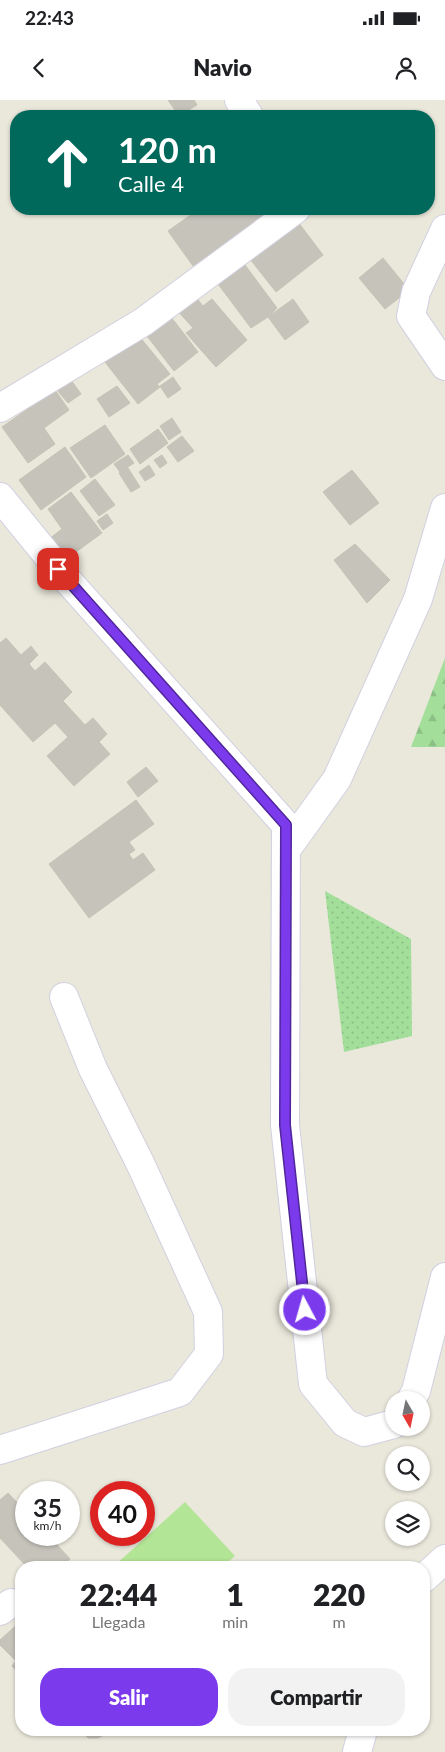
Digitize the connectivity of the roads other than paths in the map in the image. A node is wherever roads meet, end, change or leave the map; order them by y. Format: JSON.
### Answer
{"nodes":[{"id":1,"x":288,"y":215,"type":"edge"},
{"id":2,"x":445,"y":229,"type":"edge"},
{"id":3,"x":445,"y":366,"type":"edge"},
{"id":4,"x":0,"y":408,"type":"edge"},
{"id":5,"x":0,"y":497,"type":"edge"},
{"id":6,"x":445,"y":508,"type":"edge"},
{"id":7,"x":286,"y":850,"type":"junction"},
{"id":8,"x":64,"y":997,"type":"dead end"},
{"id":9,"x":445,"y":1277,"type":"edge"},
{"id":10,"x":416,"y":1391,"type":"edge"},
{"id":11,"x":385,"y":1426,"type":"edge"},
{"id":12,"x":0,"y":1450,"type":"edge"},
{"id":13,"x":445,"y":1559,"type":"edge"},
{"id":14,"x":430,"y":1573,"type":"edge"},
{"id":15,"x":362,"y":1736,"type":"edge"},
{"id":16,"x":357,"y":1752,"type":"edge"}],
"edges":[{"from":1,"to":4,"type":"street"},
{"from":2,"to":3,"type":"street"},
{"from":5,"to":7,"type":"street"},
{"from":6,"to":7,"type":"street"},
{"from":7,"to":11,"type":"street"},
{"from":8,"to":12,"type":"street"},
{"from":9,"to":10,"type":"street"},
{"from":13,"to":14,"type":"street"},
{"from":15,"to":16,"type":"street"}]}
